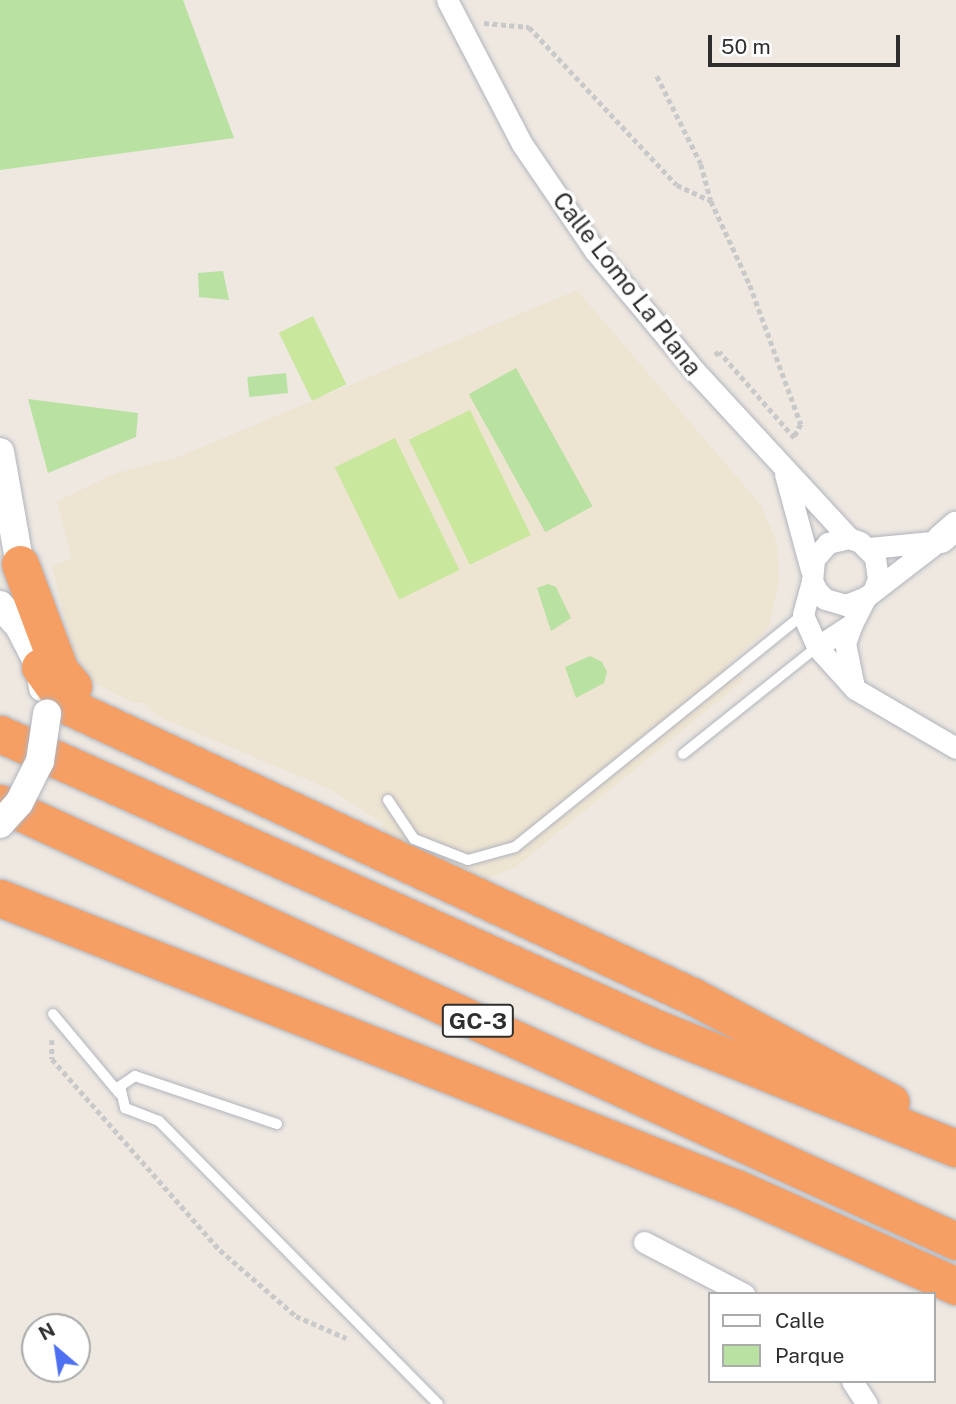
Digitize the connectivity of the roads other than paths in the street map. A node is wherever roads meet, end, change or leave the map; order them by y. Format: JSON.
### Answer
{"nodes":[{"id":1,"x":447,"y":0,"type":"edge"},
{"id":2,"x":0,"y":452,"type":"edge"},
{"id":3,"x":785,"y":472,"type":"junction"},
{"id":4,"x":948,"y":533,"type":"edge"},
{"id":5,"x":849,"y":538,"type":"junction"},
{"id":6,"x":869,"y":548,"type":"junction"},
{"id":7,"x":20,"y":564,"type":"junction"},
{"id":8,"x":812,"y":576,"type":"junction"},
{"id":9,"x":870,"y":593,"type":"junction"},
{"id":10,"x":0,"y":606,"type":"edge"},
{"id":11,"x":803,"y":615,"type":"junction"},
{"id":12,"x":852,"y":624,"type":"junction"},
{"id":13,"x":762,"y":634,"type":"dead end"},
{"id":14,"x":774,"y":639,"type":"junction"},
{"id":15,"x":817,"y":647,"type":"junction"},
{"id":16,"x":40,"y":667,"type":"junction"},
{"id":17,"x":855,"y":689,"type":"junction"},
{"id":18,"x":102,"y":723,"type":"junction"},
{"id":19,"x":0,"y":734,"type":"edge"},
{"id":20,"x":956,"y":748,"type":"edge"},
{"id":21,"x":683,"y":754,"type":"dead end"},
{"id":22,"x":388,"y":800,"type":"dead end"},
{"id":23,"x":0,"y":803,"type":"edge"},
{"id":24,"x":0,"y":824,"type":"edge"},
{"id":25,"x":0,"y":898,"type":"edge"},
{"id":26,"x":52,"y":1014,"type":"road end"},
{"id":27,"x":658,"y":1029,"type":"junction"},
{"id":28,"x":122,"y":1096,"type":"junction"},
{"id":29,"x":277,"y":1124,"type":"dead end"},
{"id":30,"x":956,"y":1137,"type":"edge"},
{"id":31,"x":956,"y":1148,"type":"edge"},
{"id":32,"x":956,"y":1175,"type":"edge"},
{"id":33,"x":956,"y":1241,"type":"edge"},
{"id":34,"x":644,"y":1242,"type":"dead end"},
{"id":35,"x":956,"y":1286,"type":"edge"},
{"id":36,"x":740,"y":1292,"type":"edge"},
{"id":37,"x":853,"y":1383,"type":"edge"},
{"id":38,"x":438,"y":1404,"type":"edge"},
{"id":39,"x":867,"y":1404,"type":"edge"}],
"edges":[{"from":1,"to":3,"type":"street","name":"Calle Lomo La Plana"},
{"from":2,"to":7,"type":"street"},
{"from":3,"to":5,"type":"street","name":"Calle Lomo La Plana"},
{"from":3,"to":8,"type":"street"},
{"from":4,"to":6,"type":"street"},
{"from":4,"to":9,"type":"street"},
{"from":5,"to":6,"type":"street"},
{"from":5,"to":8,"type":"street"},
{"from":6,"to":9,"type":"street"},
{"from":7,"to":16,"type":"street"},
{"from":7,"to":18,"type":"highway"},
{"from":8,"to":9,"type":"street"},
{"from":8,"to":11,"type":"street"},
{"from":9,"to":12,"type":"street"},
{"from":10,"to":16,"type":"street"},
{"from":11,"to":14,"type":"lane"},
{"from":11,"to":15,"type":"street"},
{"from":12,"to":15,"type":"street"},
{"from":12,"to":17,"type":"street"},
{"from":13,"to":14,"type":"lane"},
{"from":14,"to":22,"type":"lane"},
{"from":15,"to":17,"type":"street"},
{"from":15,"to":21,"type":"lane"},
{"from":16,"to":18,"type":"highway"},
{"from":16,"to":24,"type":"street","bridge":true},
{"from":17,"to":20,"type":"street"},
{"from":18,"to":30,"type":"highway"},
{"from":19,"to":27,"type":"highway","number":"GC-3"},
{"from":23,"to":33,"type":"highway","number":"GC-3"},
{"from":25,"to":35,"type":"highway"},
{"from":26,"to":28,"type":"lane"},
{"from":27,"to":31,"type":"highway"},
{"from":27,"to":32,"type":"highway","number":"GC-3"},
{"from":28,"to":29,"type":"lane"},
{"from":28,"to":38,"type":"lane"},
{"from":34,"to":36,"type":"street"},
{"from":37,"to":39,"type":"street"}]}
